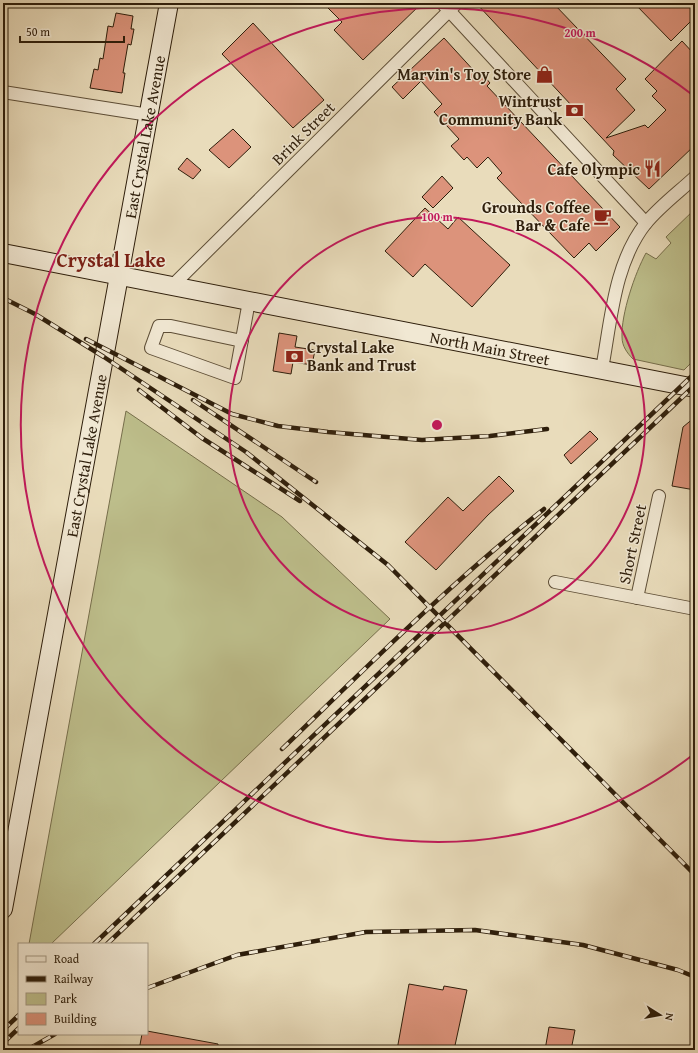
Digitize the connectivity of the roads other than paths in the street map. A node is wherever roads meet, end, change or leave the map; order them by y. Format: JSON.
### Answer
{"nodes":[{"id":1,"x":169,"y":3,"type":"edge"},
{"id":2,"x":450,"y":6,"type":"edge"},
{"id":3,"x":3,"y":92,"type":"edge"},
{"id":4,"x":149,"y":115,"type":"junction"},
{"id":5,"x":695,"y":176,"type":"edge"},
{"id":6,"x":646,"y":223,"type":"junction"},
{"id":7,"x":3,"y":252,"type":"edge"},
{"id":8,"x":119,"y":276,"type":"junction"},
{"id":9,"x":172,"y":286,"type":"junction"},
{"id":10,"x":249,"y":301,"type":"junction"},
{"id":11,"x":242,"y":341,"type":"junction"},
{"id":12,"x":602,"y":369,"type":"junction"},
{"id":13,"x":695,"y":388,"type":"edge"},
{"id":14,"x":659,"y":496,"type":"dead end"},
{"id":15,"x":555,"y":582,"type":"dead end"},
{"id":16,"x":637,"y":598,"type":"junction"},
{"id":17,"x":695,"y":609,"type":"edge"},
{"id":18,"x":3,"y":909,"type":"edge"}],
"edges":[{"from":1,"to":4,"type":"street","name":"East Crystal Lake Avenue"},
{"from":2,"to":6,"type":"street"},
{"from":2,"to":9,"type":"street","name":"Brink Street"},
{"from":3,"to":4,"type":"street"},
{"from":4,"to":8,"type":"street","name":"East Crystal Lake Avenue"},
{"from":5,"to":6,"type":"street"},
{"from":6,"to":12,"type":"street"},
{"from":7,"to":8,"type":"street","name":"North Main Street"},
{"from":8,"to":9,"type":"street","name":"North Main Street"},
{"from":8,"to":18,"type":"street","name":"East Crystal Lake Avenue"},
{"from":9,"to":10,"type":"street","name":"North Main Street"},
{"from":10,"to":11,"type":"street"},
{"from":10,"to":12,"type":"street","name":"North Main Street"},
{"from":11,"to":11,"type":"street"},
{"from":12,"to":13,"type":"street","name":"North Main Street"},
{"from":14,"to":16,"type":"street","name":"Short Street"},
{"from":15,"to":16,"type":"street"},
{"from":16,"to":17,"type":"street"}]}
